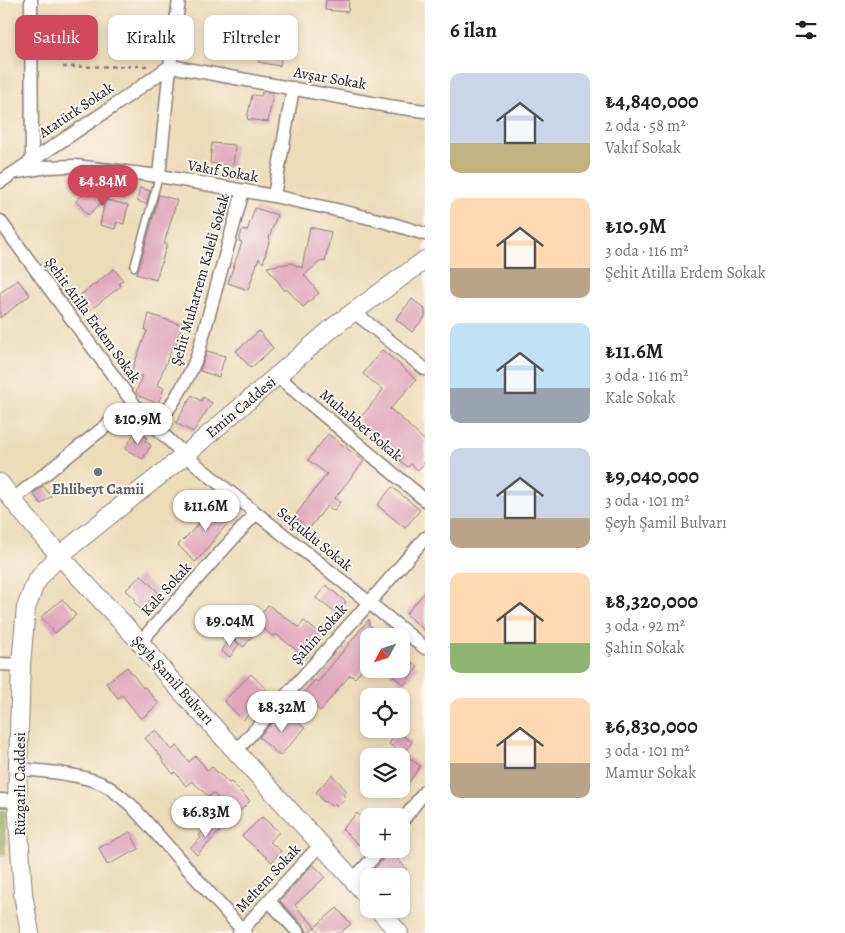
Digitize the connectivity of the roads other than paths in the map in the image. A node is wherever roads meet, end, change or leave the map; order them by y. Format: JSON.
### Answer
{"nodes":[{"id":1,"x":31,"y":0,"type":"edge"},
{"id":2,"x":179,"y":0,"type":"edge"},
{"id":3,"x":170,"y":66,"type":"junction"},
{"id":4,"x":293,"y":88,"type":"junction"},
{"id":5,"x":425,"y":111,"type":"edge"},
{"id":6,"x":32,"y":159,"type":"junction"},
{"id":7,"x":12,"y":173,"type":"junction"},
{"id":8,"x":159,"y":176,"type":"junction"},
{"id":9,"x":0,"y":182,"type":"edge"},
{"id":10,"x":243,"y":191,"type":"junction"},
{"id":11,"x":274,"y":196,"type":"junction"},
{"id":12,"x":0,"y":221,"type":"edge"},
{"id":13,"x":425,"y":234,"type":"edge"},
{"id":14,"x":425,"y":260,"type":"edge"},
{"id":15,"x":134,"y":268,"type":"dead end"},
{"id":16,"x":354,"y":312,"type":"junction"},
{"id":17,"x":425,"y":369,"type":"edge"},
{"id":18,"x":277,"y":376,"type":"junction"},
{"id":19,"x":134,"y":404,"type":"junction"},
{"id":20,"x":156,"y":428,"type":"junction"},
{"id":21,"x":184,"y":455,"type":"junction"},
{"id":22,"x":0,"y":483,"type":"edge"},
{"id":23,"x":12,"y":500,"type":"junction"},
{"id":24,"x":425,"y":500,"type":"edge"},
{"id":25,"x":256,"y":513,"type":"junction"},
{"id":26,"x":425,"y":538,"type":"edge"},
{"id":27,"x":59,"y":556,"type":"junction"},
{"id":28,"x":368,"y":603,"type":"junction"},
{"id":29,"x":140,"y":642,"type":"junction"},
{"id":30,"x":425,"y":648,"type":"edge"},
{"id":31,"x":0,"y":664,"type":"edge"},
{"id":32,"x":21,"y":665,"type":"junction"},
{"id":33,"x":236,"y":751,"type":"junction"},
{"id":34,"x":19,"y":768,"type":"junction"},
{"id":35,"x":425,"y":791,"type":"edge"},
{"id":36,"x":9,"y":800,"type":"edge"},
{"id":37,"x":410,"y":811,"type":"edge"},
{"id":38,"x":320,"y":844,"type":"junction"},
{"id":39,"x":373,"y":858,"type":"edge"},
{"id":40,"x":353,"y":880,"type":"junction"},
{"id":41,"x":360,"y":888,"type":"edge"},
{"id":42,"x":269,"y":901,"type":"junction"},
{"id":43,"x":386,"y":918,"type":"edge"},
{"id":44,"x":242,"y":932,"type":"edge"},
{"id":45,"x":30,"y":933,"type":"edge"},
{"id":46,"x":299,"y":933,"type":"edge"},
{"id":47,"x":399,"y":933,"type":"edge"}],
"edges":[{"from":1,"to":6,"type":"street"},
{"from":2,"to":3,"type":"street"},
{"from":3,"to":4,"type":"street","name":"Avşar Sokak"},
{"from":3,"to":6,"type":"street","name":"Atatürk Sokak"},
{"from":3,"to":8,"type":"street"},
{"from":4,"to":5,"type":"street","name":"Avşar Sokak"},
{"from":4,"to":11,"type":"street"},
{"from":6,"to":7,"type":"street","name":"Atatürk Sokak"},
{"from":7,"to":8,"type":"street","name":"Vakıf Sokak"},
{"from":7,"to":9,"type":"street","name":"Atatürk Sokak"},
{"from":8,"to":10,"type":"street","name":"Vakıf Sokak"},
{"from":8,"to":15,"type":"lane"},
{"from":10,"to":11,"type":"street","name":"Vakıf Sokak"},
{"from":10,"to":20,"type":"street","name":"Şehit Muharrem Kaleli Sokak"},
{"from":11,"to":13,"type":"street","name":"Vakıf Sokak"},
{"from":12,"to":19,"type":"street","name":"Şehit Atilla Erdem Sokak"},
{"from":14,"to":16,"type":"street","name":"Emin Caddesi"},
{"from":16,"to":17,"type":"street"},
{"from":16,"to":18,"type":"street","name":"Emin Caddesi"},
{"from":18,"to":21,"type":"street","name":"Emin Caddesi"},
{"from":18,"to":24,"type":"street","name":"Muhabbet Sokak"},
{"from":19,"to":20,"type":"street","name":"Şehit Atilla Erdem Sokak"},
{"from":19,"to":23,"type":"street"},
{"from":20,"to":21,"type":"street","name":"Şehit Atilla Erdem Sokak"},
{"from":21,"to":25,"type":"street","name":"Selçuklu Sokak"},
{"from":21,"to":27,"type":"street","name":"Emin Caddesi"},
{"from":22,"to":23,"type":"street","name":"Şeyh Şamil Bulvarı"},
{"from":23,"to":27,"type":"street","name":"Şeyh Şamil Bulvarı"},
{"from":25,"to":28,"type":"street","name":"Selçuklu Sokak"},
{"from":25,"to":29,"type":"street","name":"Kale Sokak"},
{"from":26,"to":28,"type":"street","name":"Şahin Sokak"},
{"from":27,"to":29,"type":"street","name":"Şeyh Şamil Bulvarı"},
{"from":27,"to":32,"type":"street","name":"Rüzgarlı Caddesi"},
{"from":28,"to":30,"type":"street","name":"Selçuklu Sokak"},
{"from":28,"to":33,"type":"street","name":"Şahin Sokak"},
{"from":29,"to":33,"type":"street","name":"Şeyh Şamil Bulvarı"},
{"from":31,"to":32,"type":"street"},
{"from":32,"to":34,"type":"street","name":"Rüzgarlı Caddesi"},
{"from":33,"to":38,"type":"street","name":"Şeyh Şamil Bulvarı"},
{"from":34,"to":36,"type":"street","name":"Rüzgarlı Caddesi"},
{"from":34,"to":44,"type":"street"},
{"from":35,"to":37,"type":"street"},
{"from":36,"to":45,"type":"street","name":"Rüzgarlı Caddesi"},
{"from":38,"to":40,"type":"street","name":"Şeyh Şamil Bulvarı"},
{"from":38,"to":42,"type":"street","name":"Meltem Sokak"},
{"from":39,"to":40,"type":"street"},
{"from":40,"to":41,"type":"street","name":"Şeyh Şamil Bulvarı"},
{"from":42,"to":44,"type":"street","name":"Meltem Sokak"},
{"from":42,"to":46,"type":"street"},
{"from":43,"to":47,"type":"street"}]}
